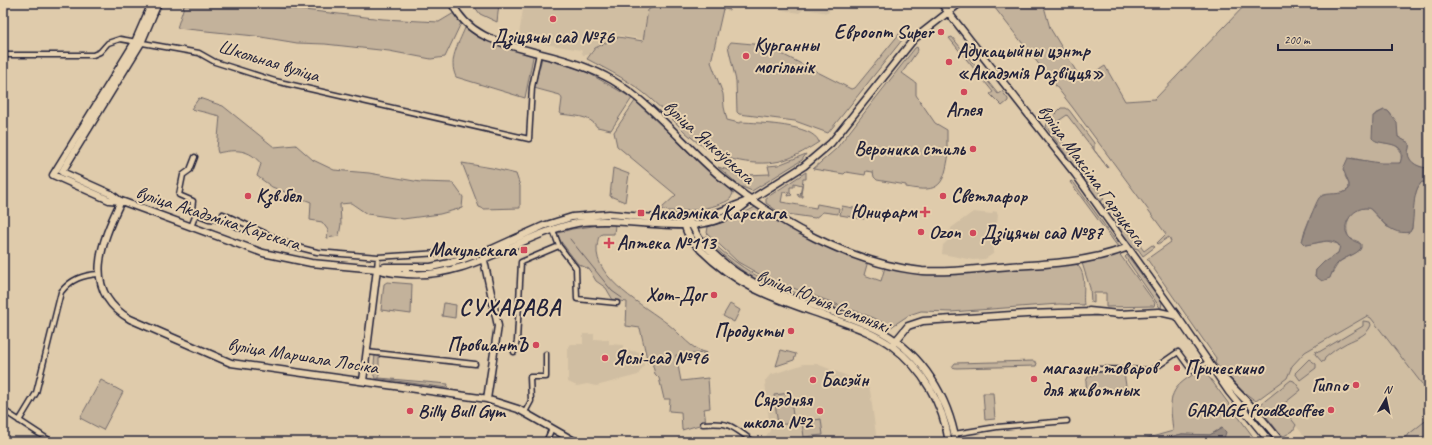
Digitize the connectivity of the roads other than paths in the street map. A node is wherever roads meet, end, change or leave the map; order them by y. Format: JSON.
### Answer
{"nodes":[{"id":1,"x":152,"y":3,"type":"edge"},
{"id":2,"x":158,"y":3,"type":"edge"},
{"id":3,"x":452,"y":3,"type":"edge"},
{"id":4,"x":941,"y":3,"type":"edge"},
{"id":5,"x":960,"y":3,"type":"edge"},
{"id":6,"x":948,"y":12,"type":"junction"},
{"id":7,"x":138,"y":42,"type":"junction"},
{"id":8,"x":539,"y":53,"type":"junction"},
{"id":9,"x":3,"y":56,"type":"edge"},
{"id":10,"x":195,"y":157,"type":"dead end"},
{"id":11,"x":60,"y":174,"type":"junction"},
{"id":12,"x":738,"y":190,"type":"junction"},
{"id":13,"x":765,"y":191,"type":"junction"},
{"id":14,"x":750,"y":200,"type":"junction"},
{"id":15,"x":121,"y":202,"type":"junction"},
{"id":16,"x":736,"y":205,"type":"junction"},
{"id":17,"x":762,"y":208,"type":"junction"},
{"id":18,"x":196,"y":214,"type":"junction"},
{"id":19,"x":223,"y":214,"type":"dead end"},
{"id":20,"x":687,"y":218,"type":"junction"},
{"id":21,"x":703,"y":223,"type":"junction"},
{"id":22,"x":692,"y":225,"type":"junction"},
{"id":23,"x":685,"y":226,"type":"junction"},
{"id":24,"x":191,"y":227,"type":"junction"},
{"id":25,"x":256,"y":230,"type":"junction"},
{"id":26,"x":553,"y":230,"type":"junction"},
{"id":27,"x":700,"y":240,"type":"junction"},
{"id":28,"x":559,"y":246,"type":"junction"},
{"id":29,"x":1126,"y":248,"type":"junction"},
{"id":30,"x":439,"y":252,"type":"dead end"},
{"id":31,"x":483,"y":256,"type":"junction"},
{"id":32,"x":378,"y":257,"type":"junction"},
{"id":33,"x":377,"y":269,"type":"junction"},
{"id":34,"x":99,"y":274,"type":"junction"},
{"id":35,"x":1165,"y":300,"type":"junction"},
{"id":36,"x":617,"y":302,"type":"dead end"},
{"id":37,"x":1159,"y":312,"type":"junction"},
{"id":38,"x":1177,"y":316,"type":"junction"},
{"id":39,"x":894,"y":343,"type":"junction"},
{"id":40,"x":367,"y":352,"type":"junction"},
{"id":41,"x":514,"y":352,"type":"dead end"},
{"id":42,"x":546,"y":354,"type":"dead end"},
{"id":43,"x":1209,"y":361,"type":"junction"},
{"id":44,"x":475,"y":364,"type":"dead end"},
{"id":45,"x":1093,"y":369,"type":"dead end"},
{"id":46,"x":1214,"y":369,"type":"junction"},
{"id":47,"x":363,"y":381,"type":"junction"},
{"id":48,"x":487,"y":399,"type":"junction"},
{"id":49,"x":3,"y":410,"type":"edge"},
{"id":50,"x":525,"y":412,"type":"junction"},
{"id":51,"x":19,"y":421,"type":"junction"},
{"id":52,"x":1067,"y":421,"type":"dead end"},
{"id":53,"x":703,"y":424,"type":"dead end"},
{"id":54,"x":552,"y":428,"type":"junction"},
{"id":55,"x":954,"y":434,"type":"junction"},
{"id":56,"x":52,"y":442,"type":"edge"},
{"id":57,"x":546,"y":442,"type":"edge"},
{"id":58,"x":576,"y":442,"type":"edge"},
{"id":59,"x":754,"y":442,"type":"edge"},
{"id":60,"x":949,"y":442,"type":"edge"},
{"id":61,"x":956,"y":442,"type":"edge"},
{"id":62,"x":1270,"y":442,"type":"edge"},
{"id":63,"x":1281,"y":442,"type":"edge"}],
"edges":[{"from":1,"to":7,"type":"main road"},
{"from":2,"to":7,"type":"main road"},
{"from":3,"to":8,"type":"main road","name":"вуліца Янкоўскага"},
{"from":4,"to":6,"type":"main road","name":"вуліца Максіма Гарэцкага"},
{"from":5,"to":6,"type":"main road","name":"вуліца Янкоўскага"},
{"from":6,"to":13,"type":"main road","name":"вуліца Янкоўскага"},
{"from":6,"to":29,"type":"main road","name":"вуліца Максіма Гарэцкага"},
{"from":7,"to":8,"type":"street","name":"Школьная вуліца"},
{"from":7,"to":9,"type":"street","name":"Школьная вуліца"},
{"from":7,"to":11,"type":"main road"},
{"from":7,"to":11,"type":"main road"},
{"from":8,"to":12,"type":"main road","name":"вуліца Янкоўскага"},
{"from":10,"to":18,"type":"street"},
{"from":11,"to":15,"type":"main road","name":"вуліца Акадэміка Карскага"},
{"from":12,"to":14,"type":"main road","name":"вуліца Янкоўскага"},
{"from":12,"to":16,"type":"main road"},
{"from":13,"to":14,"type":"main road","name":"вуліца Янкоўскага"},
{"from":13,"to":17,"type":"main road"},
{"from":14,"to":16,"type":"main road","name":"вуліца Акадэміка Карскага"},
{"from":14,"to":17,"type":"main road"},
{"from":14,"to":21,"type":"main road","name":"вуліца Акадэміка Карскага"},
{"from":15,"to":24,"type":"main road","name":"вуліца Акадэміка Карскага"},
{"from":15,"to":34,"type":"main road","name":"вуліца Маршала Лосіка"},
{"from":16,"to":20,"type":"main road","name":"вуліца Акадэміка Карскага"},
{"from":17,"to":29,"type":"main road"},
{"from":18,"to":24,"type":"street"},
{"from":18,"to":25,"type":"street"},
{"from":19,"to":25,"type":"street"},
{"from":20,"to":22,"type":"main road","name":"вуліца Юрыя Семянякі"},
{"from":20,"to":23,"type":"main road"},
{"from":20,"to":31,"type":"main road","name":"вуліца Акадэміка Карскага"},
{"from":21,"to":22,"type":"main road","name":"вуліца Акадэміка Карскага"},
{"from":21,"to":27,"type":"main road"},
{"from":22,"to":23,"type":"main road","name":"вуліца Акадэміка Карскага"},
{"from":22,"to":27,"type":"main road","name":"вуліца Юрыя Семянякі"},
{"from":23,"to":26,"type":"main road","name":"вуліца Акадэміка Карскага"},
{"from":23,"to":39,"type":"main road","name":"вуліца Юрыя Семянякі"},
{"from":24,"to":33,"type":"main road","name":"вуліца Акадэміка Карскага"},
{"from":25,"to":32,"type":"street"},
{"from":26,"to":28,"type":"street"},
{"from":26,"to":31,"type":"main road","name":"вуліца Акадэміка Карскага"},
{"from":27,"to":39,"type":"main road","name":"вуліца Юрыя Семянякі"},
{"from":28,"to":36,"type":"street"},
{"from":28,"to":41,"type":"street"},
{"from":29,"to":35,"type":"main road","name":"вуліца Максіма Гарэцкага"},
{"from":30,"to":32,"type":"street"},
{"from":31,"to":33,"type":"main road","name":"вуліца Акадэміка Карскага"},
{"from":31,"to":48,"type":"main road"},
{"from":32,"to":33,"type":"street"},
{"from":33,"to":40,"type":"main road"},
{"from":34,"to":47,"type":"main road","name":"вуліца Маршала Лосіка"},
{"from":34,"to":51,"type":"street"},
{"from":35,"to":37,"type":"main road"},
{"from":35,"to":38,"type":"main road","name":"вуліца Максіма Гарэцкага"},
{"from":37,"to":38,"type":"main road"},
{"from":37,"to":39,"type":"main road"},
{"from":38,"to":43,"type":"main road","name":"вуліца Максіма Гарэцкага"},
{"from":39,"to":55,"type":"main road","name":"вуліца Юрыя Семянякі"},
{"from":39,"to":60,"type":"main road","name":"вуліца Юрыя Семянякі"},
{"from":40,"to":44,"type":"street"},
{"from":40,"to":47,"type":"main road"},
{"from":42,"to":50,"type":"street"},
{"from":43,"to":45,"type":"street"},
{"from":43,"to":46,"type":"main road","name":"вуліца Максіма Гарэцкага"},
{"from":46,"to":62,"type":"main road","name":"вуліца Максіма Гарэцкага"},
{"from":46,"to":63,"type":"main road","name":"вуліца Максіма Гарэцкага"},
{"from":47,"to":48,"type":"main road","name":"вуліца Маршала Лосіка"},
{"from":48,"to":50,"type":"main road","name":"вуліца Маршала Лосіка"},
{"from":49,"to":51,"type":"street"},
{"from":50,"to":54,"type":"main road","name":"вуліца Маршала Лосіка"},
{"from":51,"to":56,"type":"street"},
{"from":52,"to":55,"type":"street"},
{"from":53,"to":59,"type":"street"},
{"from":54,"to":57,"type":"street"},
{"from":54,"to":58,"type":"main road","name":"вуліца Маршала Лосіка"},
{"from":55,"to":61,"type":"main road","name":"вуліца Юрыя Семянякі"}]}
